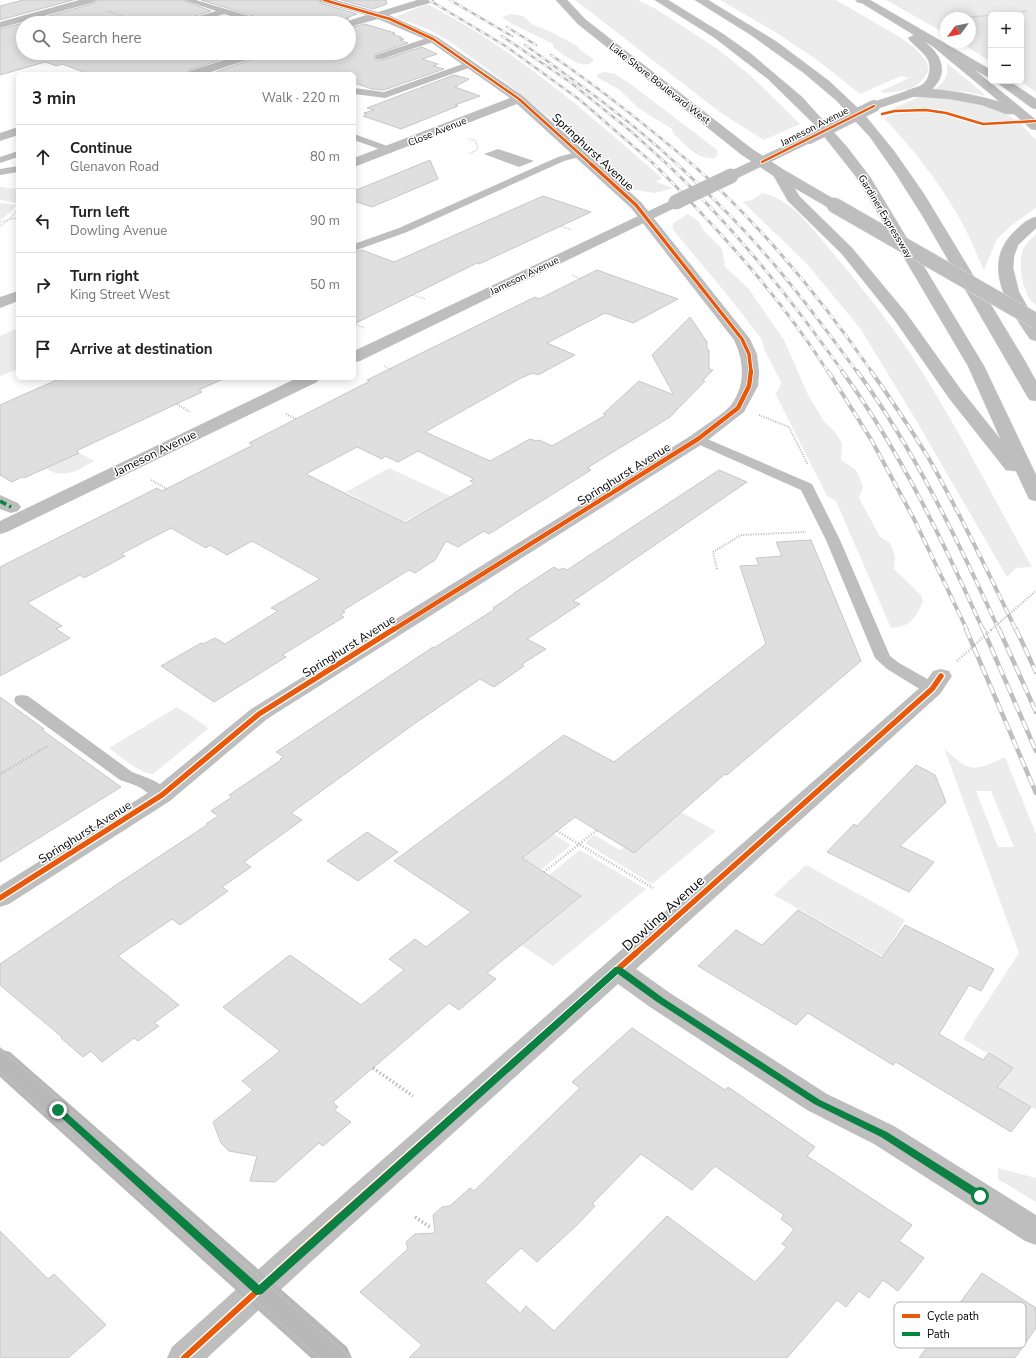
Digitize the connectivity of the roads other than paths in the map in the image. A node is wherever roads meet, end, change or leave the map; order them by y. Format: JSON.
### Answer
{"nodes":[{"id":1,"x":188,"y":0,"type":"edge"},
{"id":2,"x":324,"y":0,"type":"edge"},
{"id":3,"x":549,"y":0,"type":"edge"},
{"id":4,"x":561,"y":0,"type":"edge"},
{"id":5,"x":660,"y":0,"type":"edge"},
{"id":6,"x":700,"y":0,"type":"edge"},
{"id":7,"x":862,"y":0,"type":"edge"},
{"id":8,"x":86,"y":1,"type":"edge"},
{"id":9,"x":419,"y":1,"type":"edge"},
{"id":10,"x":225,"y":11,"type":"junction"},
{"id":11,"x":376,"y":15,"type":"junction"},
{"id":12,"x":32,"y":16,"type":"edge"},
{"id":13,"x":209,"y":16,"type":"edge"},
{"id":14,"x":241,"y":16,"type":"edge"},
{"id":15,"x":893,"y":18,"type":"junction"},
{"id":16,"x":16,"y":21,"type":"edge"},
{"id":17,"x":356,"y":22,"type":"edge"},
{"id":18,"x":582,"y":22,"type":"junction"},
{"id":19,"x":0,"y":25,"type":"edge"},
{"id":20,"x":433,"y":39,"type":"junction"},
{"id":21,"x":934,"y":42,"type":"junction"},
{"id":22,"x":379,"y":57,"type":"dead end"},
{"id":23,"x":236,"y":60,"type":"edge"},
{"id":24,"x":471,"y":64,"type":"junction"},
{"id":25,"x":199,"y":72,"type":"edge"},
{"id":26,"x":988,"y":73,"type":"edge"},
{"id":27,"x":1006,"y":84,"type":"edge"},
{"id":28,"x":356,"y":91,"type":"edge"},
{"id":29,"x":912,"y":93,"type":"junction"},
{"id":30,"x":519,"y":99,"type":"junction"},
{"id":31,"x":1036,"y":106,"type":"edge"},
{"id":32,"x":1036,"y":127,"type":"edge"},
{"id":33,"x":16,"y":132,"type":"edge"},
{"id":34,"x":0,"y":137,"type":"edge"},
{"id":35,"x":356,"y":138,"type":"edge"},
{"id":36,"x":390,"y":150,"type":"junction"},
{"id":37,"x":580,"y":154,"type":"junction"},
{"id":38,"x":16,"y":155,"type":"edge"},
{"id":39,"x":0,"y":160,"type":"edge"},
{"id":40,"x":356,"y":162,"type":"edge"},
{"id":41,"x":762,"y":162,"type":"junction"},
{"id":42,"x":16,"y":170,"type":"edge"},
{"id":43,"x":0,"y":172,"type":"edge"},
{"id":44,"x":779,"y":173,"type":"junction"},
{"id":45,"x":645,"y":217,"type":"junction"},
{"id":46,"x":1036,"y":222,"type":"edge"},
{"id":47,"x":356,"y":247,"type":"edge"},
{"id":48,"x":16,"y":297,"type":"edge"},
{"id":49,"x":0,"y":303,"type":"edge"},
{"id":50,"x":1036,"y":321,"type":"edge"},
{"id":51,"x":1036,"y":336,"type":"edge"},
{"id":52,"x":356,"y":356,"type":"edge"},
{"id":53,"x":307,"y":380,"type":"edge"},
{"id":54,"x":1036,"y":396,"type":"edge"},
{"id":55,"x":698,"y":439,"type":"junction"},
{"id":56,"x":1035,"y":494,"type":"edge"},
{"id":57,"x":0,"y":528,"type":"edge"},
{"id":58,"x":943,"y":675,"type":"joint"},
{"id":59,"x":22,"y":700,"type":"dead end"},
{"id":60,"x":162,"y":795,"type":"junction"},
{"id":61,"x":0,"y":898,"type":"edge"},
{"id":62,"x":618,"y":970,"type":"junction"},
{"id":63,"x":0,"y":1060,"type":"edge"},
{"id":64,"x":1036,"y":1231,"type":"edge"},
{"id":65,"x":258,"y":1291,"type":"junction"},
{"id":66,"x":184,"y":1358,"type":"edge"},
{"id":67,"x":335,"y":1358,"type":"edge"}],
"edges":[{"from":1,"to":10,"type":"lane"},
{"from":2,"to":11,"type":"main road","name":"Springhurst Avenue"},
{"from":3,"to":18,"type":"main road"},
{"from":4,"to":18,"type":"main road","name":"Lake Shore Boulevard West"},
{"from":5,"to":56,"type":"main road","name":"Gardiner Expressway"},
{"from":6,"to":54,"type":"main road"},
{"from":7,"to":15,"type":"main road"},
{"from":8,"to":12,"type":"main road"},
{"from":9,"to":11,"type":"main road"},
{"from":10,"to":13,"type":"lane"},
{"from":10,"to":14,"type":"lane"},
{"from":11,"to":17,"type":"main road"},
{"from":11,"to":20,"type":"main road","name":"Springhurst Avenue"},
{"from":15,"to":21,"type":"main road"},
{"from":15,"to":29,"type":"main road"},
{"from":16,"to":19,"type":"main road"},
{"from":18,"to":41,"type":"main road","name":"Lake Shore Boulevard West"},
{"from":20,"to":22,"type":"lane"},
{"from":20,"to":24,"type":"main road","name":"Springhurst Avenue"},
{"from":21,"to":26,"type":"main road"},
{"from":21,"to":32,"type":"main road"},
{"from":23,"to":25,"type":"main road"},
{"from":24,"to":28,"type":"lane"},
{"from":24,"to":30,"type":"main road","name":"Springhurst Avenue"},
{"from":27,"to":31,"type":"main road"},
{"from":29,"to":32,"type":"main road"},
{"from":29,"to":41,"type":"main road","name":"Jameson Avenue","bridge":true},
{"from":30,"to":36,"type":"main road","name":"Close Avenue"},
{"from":30,"to":37,"type":"main road","name":"Springhurst Avenue"},
{"from":33,"to":34,"type":"main road"},
{"from":35,"to":36,"type":"lane"},
{"from":36,"to":40,"type":"main road","name":"Close Avenue"},
{"from":37,"to":45,"type":"main road","name":"Springhurst Avenue"},
{"from":37,"to":47,"type":"lane"},
{"from":38,"to":39,"type":"lane"},
{"from":41,"to":44,"type":"main road","name":"Lake Shore Boulevard West"},
{"from":41,"to":45,"type":"main road","name":"Jameson Avenue","bridge":true},
{"from":42,"to":43,"type":"lane"},
{"from":44,"to":50,"type":"main road","name":"Lake Shore Boulevard West","bridge":true},
{"from":44,"to":56,"type":"main road"},
{"from":45,"to":52,"type":"main road","name":"Jameson Avenue"},
{"from":45,"to":55,"type":"main road","name":"Springhurst Avenue"},
{"from":46,"to":51,"type":"main road"},
{"from":48,"to":49,"type":"main road"},
{"from":53,"to":57,"type":"main road","name":"Jameson Avenue"},
{"from":55,"to":58,"type":"lane"},
{"from":55,"to":60,"type":"main road","name":"Springhurst Avenue"},
{"from":58,"to":62,"type":"main road","name":"Dowling Avenue"},
{"from":59,"to":60,"type":"lane"},
{"from":60,"to":61,"type":"main road","name":"Springhurst Avenue"},
{"from":62,"to":64,"type":"main road"},
{"from":62,"to":65,"type":"main road","name":"Dowling Avenue"},
{"from":63,"to":65,"type":"main road"},
{"from":65,"to":66,"type":"main road","name":"Dowling Avenue"},
{"from":65,"to":67,"type":"main road"}]}
